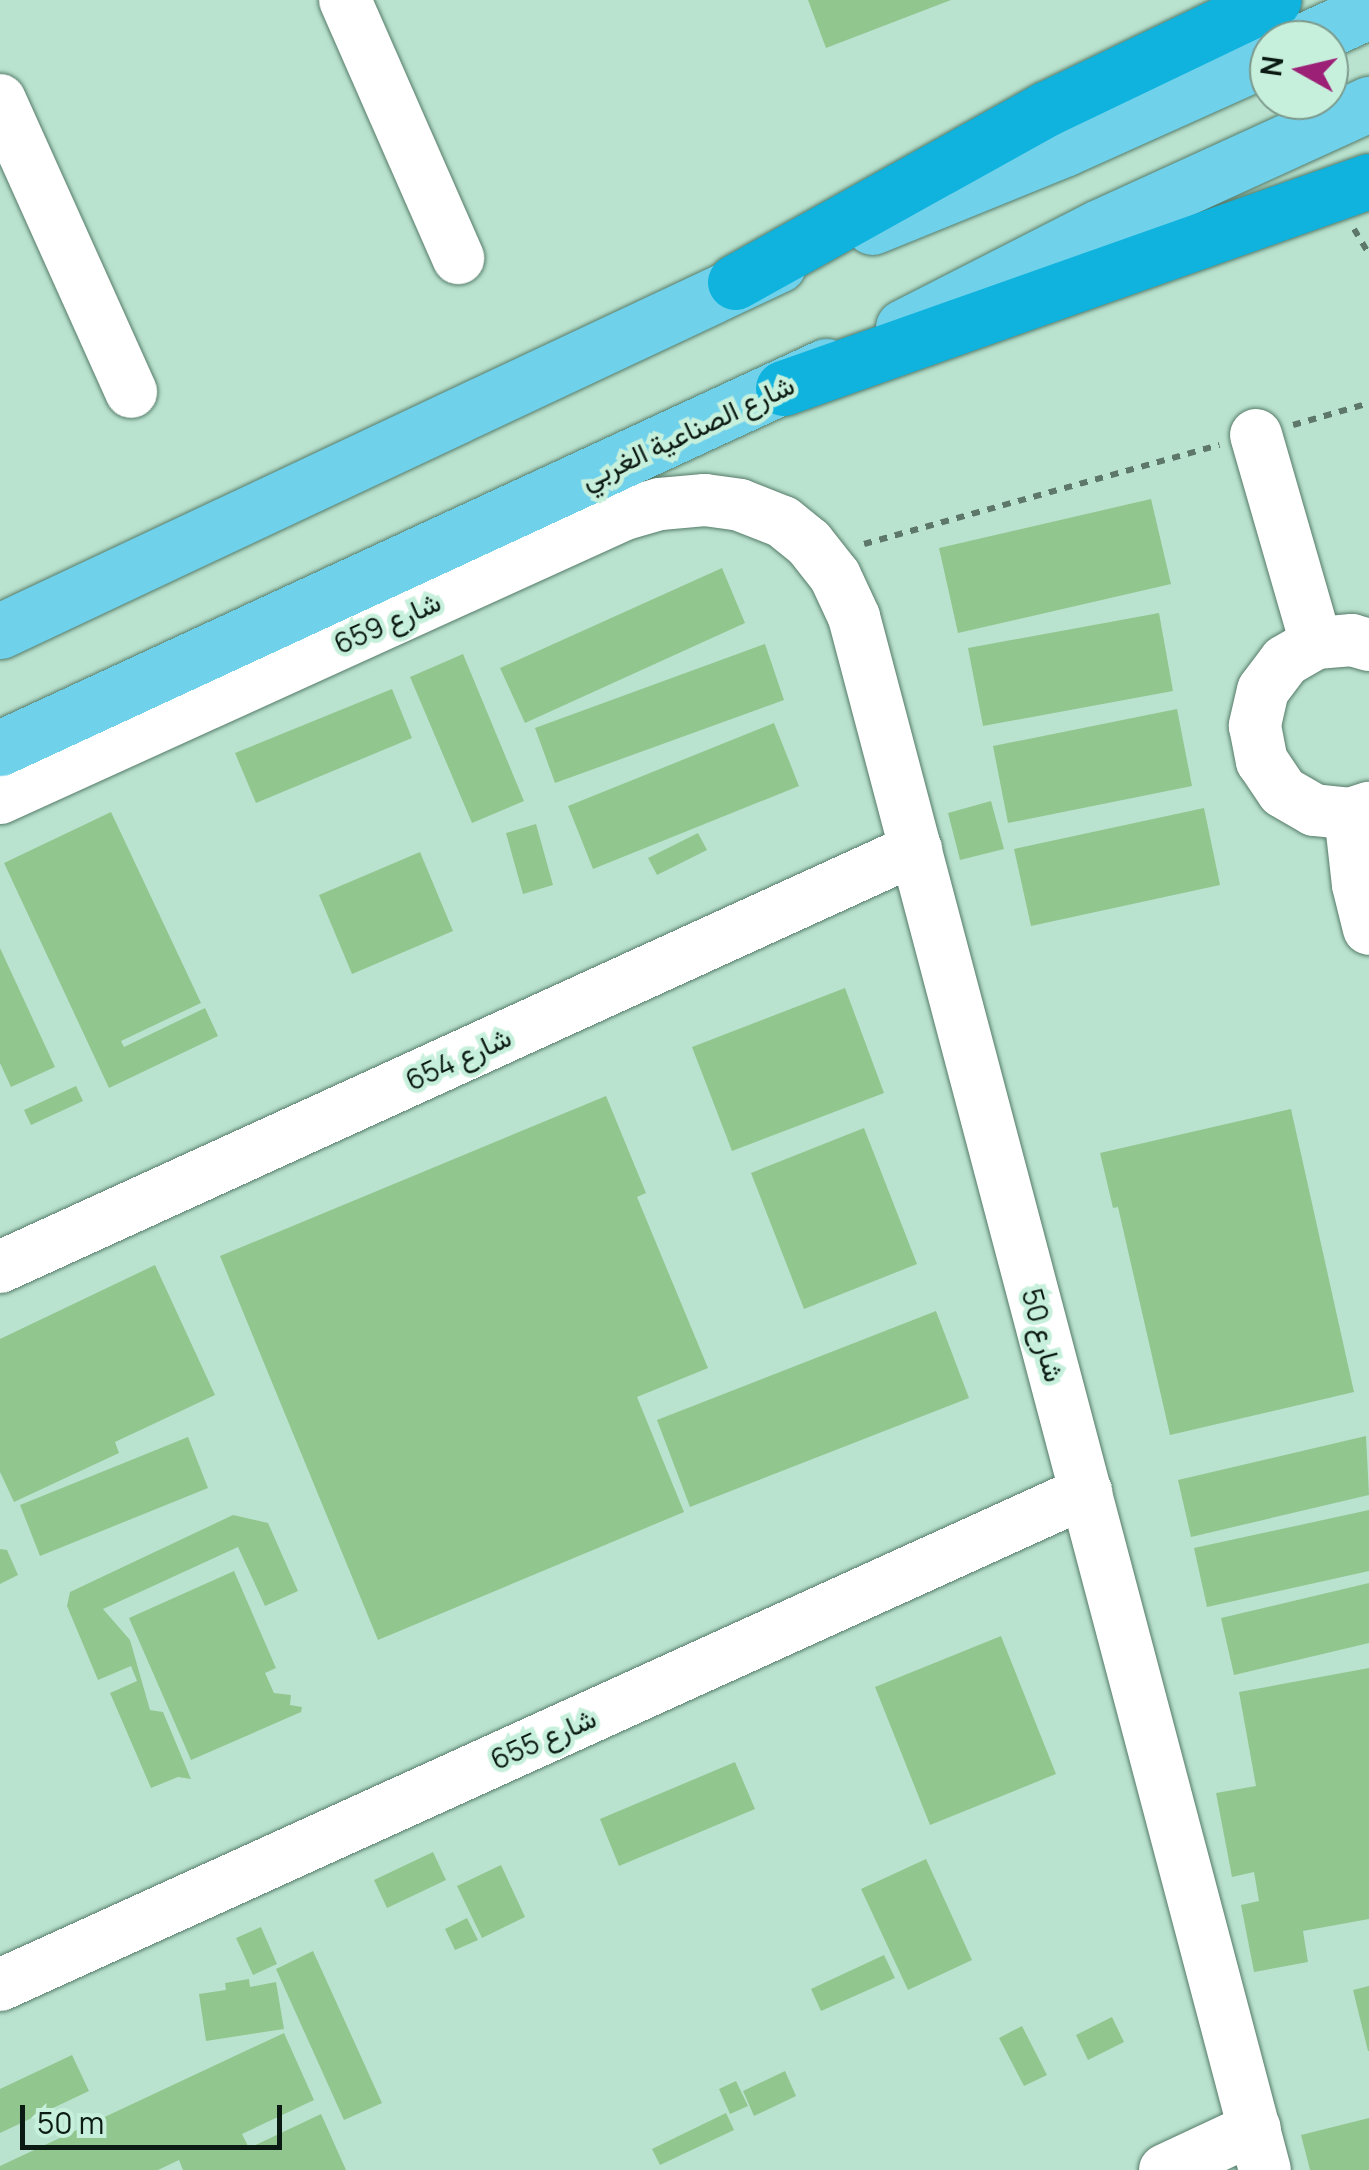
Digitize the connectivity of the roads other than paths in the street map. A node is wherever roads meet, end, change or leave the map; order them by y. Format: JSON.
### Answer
{"nodes":[{"id":1,"x":345,"y":0,"type":"edge"},
{"id":2,"x":1273,"y":0,"type":"edge"},
{"id":3,"x":1249,"y":65,"type":"edge"},
{"id":4,"x":0,"y":100,"type":"edge"},
{"id":5,"x":1369,"y":104,"type":"edge"},
{"id":6,"x":1360,"y":202,"type":"edge"},
{"id":7,"x":458,"y":258,"type":"dead end"},
{"id":8,"x":735,"y":282,"type":"junction"},
{"id":9,"x":783,"y":388,"type":"junction"},
{"id":10,"x":131,"y":392,"type":"dead end"},
{"id":11,"x":1256,"y":435,"type":"road end"},
{"id":12,"x":801,"y":539,"type":"joint"},
{"id":13,"x":0,"y":631,"type":"edge"},
{"id":14,"x":1316,"y":643,"type":"junction"},
{"id":15,"x":1369,"y":646,"type":"edge"},
{"id":16,"x":0,"y":748,"type":"edge"},
{"id":17,"x":0,"y":798,"type":"edge"},
{"id":18,"x":1360,"y":811,"type":"edge"},
{"id":19,"x":916,"y":849,"type":"junction"},
{"id":20,"x":1369,"y":929,"type":"edge"},
{"id":21,"x":0,"y":1267,"type":"edge"},
{"id":22,"x":1086,"y":1492,"type":"junction"},
{"id":23,"x":0,"y":1985,"type":"edge"},
{"id":24,"x":1260,"y":2149,"type":"edge"},
{"id":25,"x":1166,"y":2170,"type":"edge"}],
"edges":[{"from":1,"to":7,"type":"street"},
{"from":2,"to":8,"type":"highway"},
{"from":3,"to":8,"type":"main road"},
{"from":4,"to":10,"type":"street"},
{"from":5,"to":9,"type":"main road","name":"شارع الصناعية الغربي"},
{"from":6,"to":9,"type":"highway"},
{"from":8,"to":13,"type":"main road"},
{"from":9,"to":16,"type":"main road","name":"شارع الصناعية الغربي"},
{"from":11,"to":14,"type":"street"},
{"from":12,"to":17,"type":"street","name":"شارع 659"},
{"from":12,"to":19,"type":"street","name":"شارع 50"},
{"from":14,"to":15,"type":"street"},
{"from":14,"to":18,"type":"street"},
{"from":18,"to":20,"type":"street"},
{"from":19,"to":21,"type":"street","name":"شارع 654"},
{"from":19,"to":22,"type":"street","name":"شارع 50"},
{"from":22,"to":23,"type":"street","name":"شارع 655"},
{"from":22,"to":24,"type":"street","name":"شارع 50"},
{"from":24,"to":25,"type":"street"}]}
